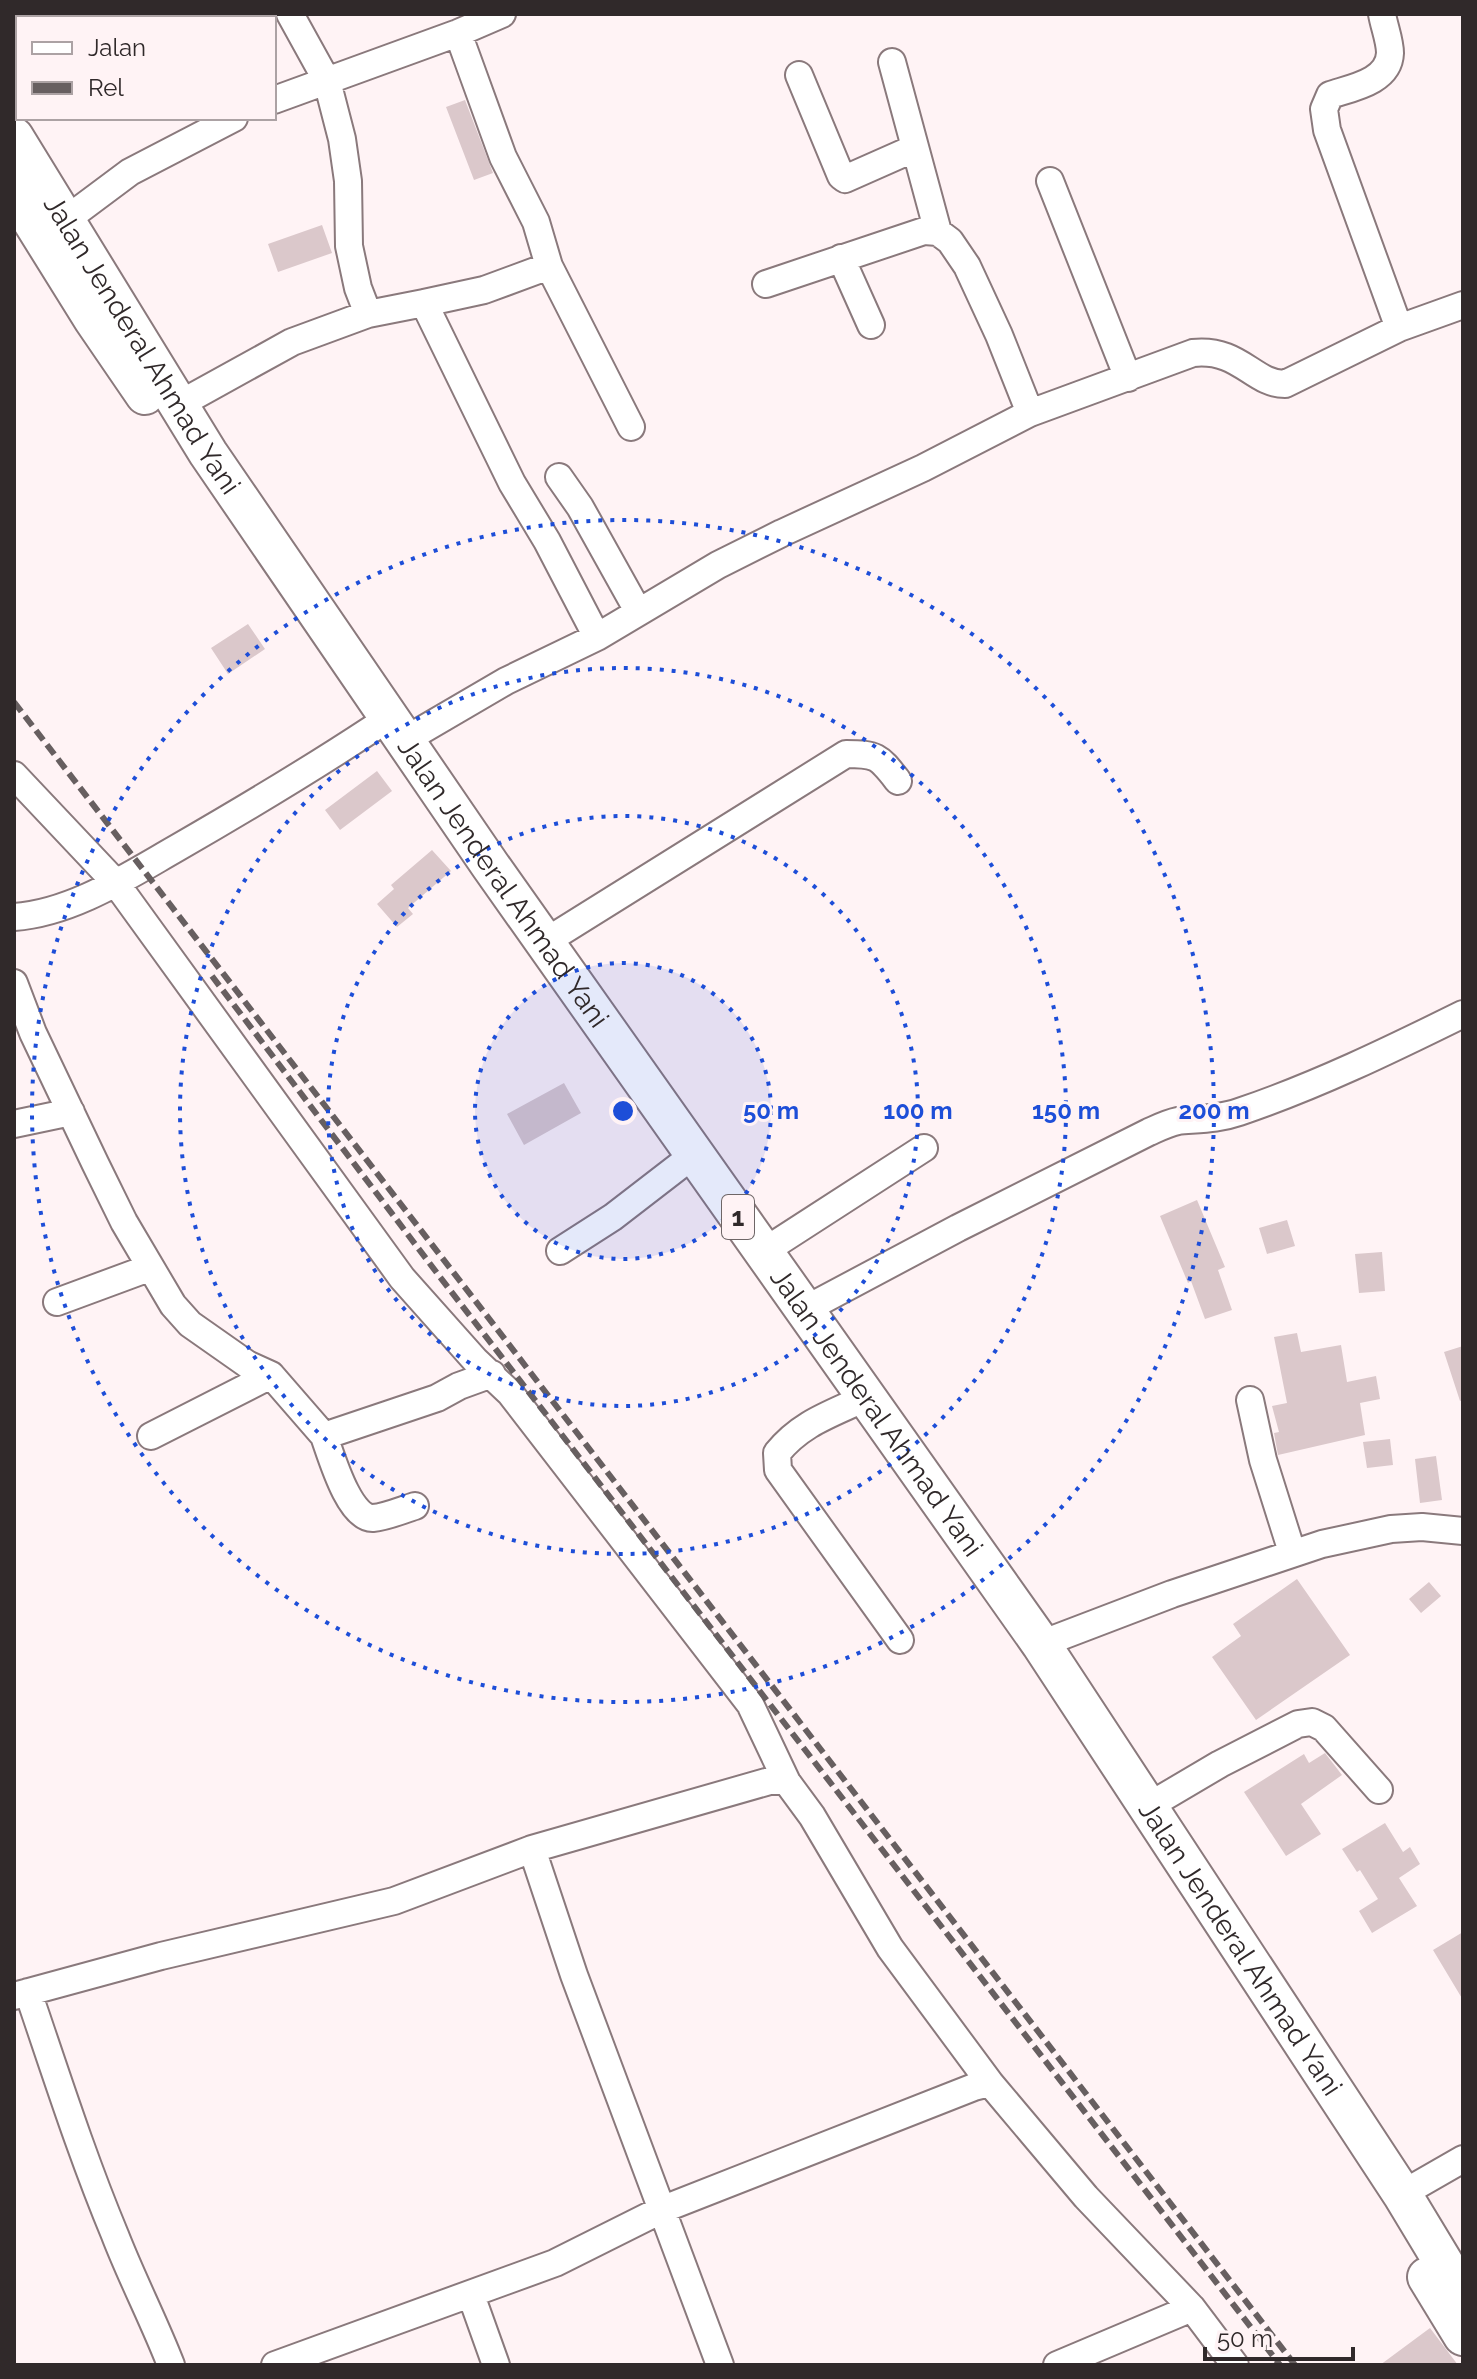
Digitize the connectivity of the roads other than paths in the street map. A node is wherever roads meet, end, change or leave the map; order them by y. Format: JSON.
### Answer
{"nodes":[{"id":1,"x":290,"y":14,"type":"edge"},
{"id":2,"x":502,"y":14,"type":"edge"},
{"id":3,"x":1382,"y":14,"type":"edge"},
{"id":4,"x":458,"y":33,"type":"junction"},
{"id":5,"x":892,"y":62,"type":"dead end"},
{"id":6,"x":799,"y":75,"type":"dead end"},
{"id":7,"x":327,"y":81,"type":"junction"},
{"id":8,"x":276,"y":99,"type":"edge"},
{"id":9,"x":230,"y":120,"type":"edge"},
{"id":10,"x":14,"y":137,"type":"edge"},
{"id":11,"x":915,"y":148,"type":"junction"},
{"id":12,"x":1050,"y":181,"type":"dead end"},
{"id":13,"x":14,"y":192,"type":"edge"},
{"id":14,"x":67,"y":219,"type":"junction"},
{"id":15,"x":938,"y":232,"type":"junction"},
{"id":16,"x":841,"y":258,"type":"junction"},
{"id":17,"x":549,"y":266,"type":"junction"},
{"id":18,"x":766,"y":284,"type":"dead end"},
{"id":19,"x":424,"y":303,"type":"junction"},
{"id":20,"x":1463,"y":305,"type":"edge"},
{"id":21,"x":368,"y":314,"type":"junction"},
{"id":22,"x":871,"y":325,"type":"dead end"},
{"id":23,"x":1399,"y":328,"type":"junction"},
{"id":24,"x":1128,"y":378,"type":"junction"},
{"id":25,"x":178,"y":405,"type":"junction"},
{"id":26,"x":1030,"y":413,"type":"junction"},
{"id":27,"x":631,"y":427,"type":"dead end"},
{"id":28,"x":559,"y":477,"type":"dead end"},
{"id":29,"x":638,"y":611,"type":"junction"},
{"id":30,"x":597,"y":637,"type":"junction"},
{"id":31,"x":388,"y":734,"type":"junction"},
{"id":32,"x":14,"y":775,"type":"edge"},
{"id":33,"x":898,"y":781,"type":"dead end"},
{"id":34,"x":115,"y":882,"type":"junction"},
{"id":35,"x":14,"y":917,"type":"edge"},
{"id":36,"x":545,"y":942,"type":"junction"},
{"id":37,"x":14,"y":983,"type":"edge"},
{"id":38,"x":1463,"y":1014,"type":"edge"},
{"id":39,"x":71,"y":1112,"type":"junction"},
{"id":40,"x":14,"y":1124,"type":"edge"},
{"id":41,"x":924,"y":1148,"type":"dead end"},
{"id":42,"x":683,"y":1163,"type":"junction"},
{"id":43,"x":560,"y":1251,"type":"dead end"},
{"id":44,"x":763,"y":1252,"type":"junction"},
{"id":45,"x":149,"y":1268,"type":"junction"},
{"id":46,"x":57,"y":1302,"type":"dead end"},
{"id":47,"x":804,"y":1310,"type":"junction"},
{"id":48,"x":492,"y":1374,"type":"junction"},
{"id":49,"x":271,"y":1375,"type":"junction"},
{"id":50,"x":1250,"y":1400,"type":"dead end"},
{"id":51,"x":852,"y":1404,"type":"junction"},
{"id":52,"x":151,"y":1436,"type":"dead end"},
{"id":53,"x":324,"y":1436,"type":"junction"},
{"id":54,"x":415,"y":1506,"type":"dead end"},
{"id":55,"x":1463,"y":1531,"type":"edge"},
{"id":56,"x":1292,"y":1552,"type":"junction"},
{"id":57,"x":900,"y":1640,"type":"dead end"},
{"id":58,"x":1041,"y":1644,"type":"junction"},
{"id":59,"x":787,"y":1782,"type":"junction"},
{"id":60,"x":1379,"y":1790,"type":"dead end"},
{"id":61,"x":1147,"y":1807,"type":"junction"},
{"id":62,"x":532,"y":1849,"type":"junction"},
{"id":63,"x":21,"y":1994,"type":"edge"},
{"id":64,"x":990,"y":2083,"type":"junction"},
{"id":65,"x":1463,"y":2159,"type":"edge"},
{"id":66,"x":1402,"y":2194,"type":"junction"},
{"id":67,"x":661,"y":2210,"type":"junction"},
{"id":68,"x":471,"y":2295,"type":"junction"},
{"id":69,"x":1463,"y":2295,"type":"edge"},
{"id":70,"x":1192,"y":2308,"type":"junction"},
{"id":71,"x":1463,"y":2336,"type":"edge"},
{"id":72,"x":171,"y":2365,"type":"edge"},
{"id":73,"x":275,"y":2365,"type":"edge"},
{"id":74,"x":496,"y":2365,"type":"edge"},
{"id":75,"x":720,"y":2365,"type":"edge"},
{"id":76,"x":1057,"y":2365,"type":"edge"},
{"id":77,"x":1235,"y":2365,"type":"edge"}],
"edges":[{"from":1,"to":7,"type":"street"},
{"from":2,"to":4,"type":"street"},
{"from":3,"to":23,"type":"street"},
{"from":4,"to":7,"type":"street"},
{"from":4,"to":17,"type":"street"},
{"from":5,"to":11,"type":"street"},
{"from":6,"to":11,"type":"street"},
{"from":7,"to":8,"type":"street"},
{"from":7,"to":21,"type":"street"},
{"from":9,"to":14,"type":"street"},
{"from":10,"to":14,"type":"highway","name":"Jalan Jenderal Ahmad Yani","number":"1"},
{"from":11,"to":15,"type":"street"},
{"from":12,"to":24,"type":"street"},
{"from":13,"to":31,"type":"highway","number":"1"},
{"from":14,"to":25,"type":"highway","name":"Jalan Jenderal Ahmad Yani","number":"1"},
{"from":15,"to":16,"type":"street"},
{"from":15,"to":26,"type":"street"},
{"from":16,"to":18,"type":"street"},
{"from":16,"to":22,"type":"street"},
{"from":17,"to":19,"type":"street"},
{"from":17,"to":27,"type":"street"},
{"from":19,"to":21,"type":"street"},
{"from":19,"to":30,"type":"street"},
{"from":20,"to":23,"type":"street"},
{"from":21,"to":25,"type":"street"},
{"from":23,"to":24,"type":"street"},
{"from":24,"to":26,"type":"street"},
{"from":25,"to":31,"type":"highway","name":"Jalan Jenderal Ahmad Yani","number":"1"},
{"from":26,"to":29,"type":"street"},
{"from":28,"to":29,"type":"street"},
{"from":29,"to":30,"type":"street"},
{"from":30,"to":31,"type":"street"},
{"from":31,"to":34,"type":"street"},
{"from":31,"to":36,"type":"highway","name":"Jalan Jenderal Ahmad Yani","number":"1"},
{"from":31,"to":42,"type":"highway","number":"1"},
{"from":32,"to":34,"type":"street"},
{"from":33,"to":36,"type":"street"},
{"from":34,"to":35,"type":"street"},
{"from":34,"to":48,"type":"street"},
{"from":36,"to":44,"type":"highway","name":"Jalan Jenderal Ahmad Yani","number":"1"},
{"from":37,"to":39,"type":"street"},
{"from":38,"to":47,"type":"street"},
{"from":39,"to":40,"type":"street"},
{"from":39,"to":45,"type":"street"},
{"from":41,"to":44,"type":"street"},
{"from":42,"to":43,"type":"street"},
{"from":42,"to":51,"type":"highway","number":"1"},
{"from":44,"to":47,"type":"highway","name":"Jalan Jenderal Ahmad Yani","number":"1"},
{"from":45,"to":46,"type":"street"},
{"from":45,"to":49,"type":"street"},
{"from":47,"to":58,"type":"highway","name":"Jalan Jenderal Ahmad Yani","number":"1"},
{"from":48,"to":53,"type":"street"},
{"from":48,"to":59,"type":"street"},
{"from":49,"to":52,"type":"street"},
{"from":49,"to":53,"type":"street"},
{"from":50,"to":56,"type":"street"},
{"from":51,"to":57,"type":"street"},
{"from":51,"to":71,"type":"highway","number":"1"},
{"from":53,"to":54,"type":"street"},
{"from":55,"to":56,"type":"street"},
{"from":56,"to":58,"type":"street"},
{"from":58,"to":61,"type":"highway","name":"Jalan Jenderal Ahmad Yani","number":"1"},
{"from":59,"to":62,"type":"street"},
{"from":59,"to":64,"type":"street"},
{"from":60,"to":61,"type":"street"},
{"from":61,"to":66,"type":"highway","name":"Jalan Jenderal Ahmad Yani","number":"1"},
{"from":62,"to":63,"type":"street"},
{"from":62,"to":67,"type":"street"},
{"from":63,"to":72,"type":"street"},
{"from":64,"to":67,"type":"street"},
{"from":64,"to":70,"type":"street"},
{"from":65,"to":66,"type":"street"},
{"from":66,"to":69,"type":"highway","name":"Jalan Jenderal Ahmad Yani","number":"1"},
{"from":67,"to":68,"type":"street"},
{"from":67,"to":75,"type":"street"},
{"from":68,"to":73,"type":"street"},
{"from":68,"to":74,"type":"street"},
{"from":70,"to":76,"type":"street"},
{"from":70,"to":77,"type":"street"}]}
